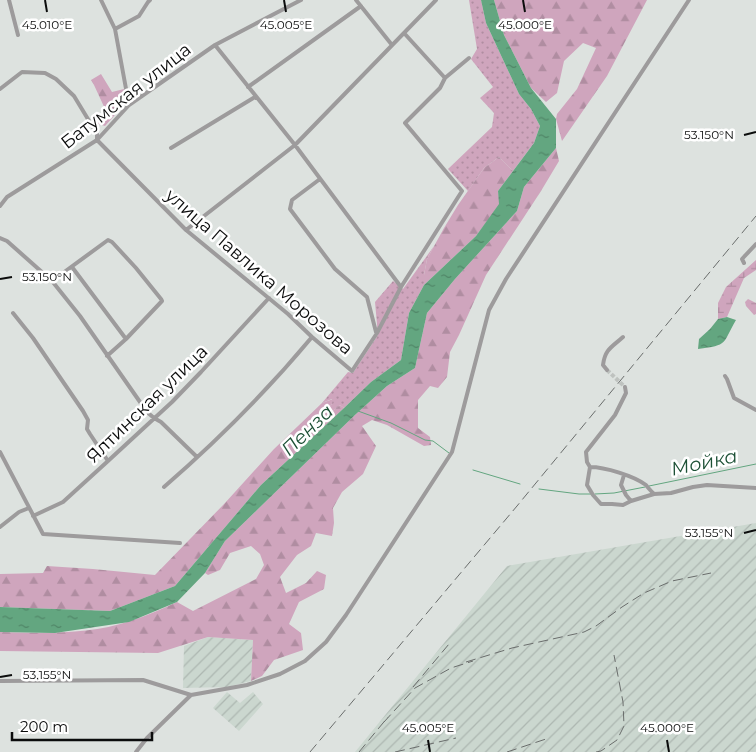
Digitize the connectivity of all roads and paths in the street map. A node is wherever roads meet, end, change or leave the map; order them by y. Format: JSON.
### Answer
{"nodes":[{"id":1,"x":9,"y":0,"type":"edge"},
{"id":2,"x":101,"y":0,"type":"edge"},
{"id":3,"x":150,"y":0,"type":"edge"},
{"id":4,"x":301,"y":0,"type":"edge"},
{"id":5,"x":356,"y":0,"type":"edge"},
{"id":6,"x":436,"y":0,"type":"edge"},
{"id":7,"x":688,"y":0,"type":"edge"},
{"id":8,"x":361,"y":6,"type":"junction"},
{"id":9,"x":115,"y":29,"type":"junction"},
{"id":10,"x":404,"y":34,"type":"junction"},
{"id":11,"x":18,"y":35,"type":"dead end"},
{"id":12,"x":215,"y":45,"type":"junction"},
{"id":13,"x":392,"y":45,"type":"junction"},
{"id":14,"x":469,"y":58,"type":"dead end"},
{"id":15,"x":445,"y":78,"type":"junction"},
{"id":16,"x":248,"y":88,"type":"junction"},
{"id":17,"x":0,"y":90,"type":"edge"},
{"id":18,"x":255,"y":97,"type":"junction"},
{"id":19,"x":130,"y":105,"type":"junction"},
{"id":20,"x":97,"y":140,"type":"junction"},
{"id":21,"x":295,"y":145,"type":"junction"},
{"id":22,"x":171,"y":148,"type":"dead end"},
{"id":23,"x":320,"y":179,"type":"junction"},
{"id":24,"x":0,"y":206,"type":"edge"},
{"id":25,"x":186,"y":230,"type":"junction"},
{"id":26,"x":0,"y":238,"type":"edge"},
{"id":27,"x":756,"y":244,"type":"edge"},
{"id":28,"x":744,"y":263,"type":"dead end"},
{"id":29,"x":72,"y":267,"type":"junction"},
{"id":30,"x":52,"y":281,"type":"junction"},
{"id":31,"x":401,"y":287,"type":"junction"},
{"id":32,"x":269,"y":298,"type":"junction"},
{"id":33,"x":12,"y":313,"type":"dead end"},
{"id":34,"x":377,"y":333,"type":"junction"},
{"id":35,"x":312,"y":337,"type":"junction"},
{"id":36,"x":624,"y":337,"type":"dead end"},
{"id":37,"x":126,"y":339,"type":"junction"},
{"id":38,"x":108,"y":356,"type":"junction"},
{"id":39,"x":607,"y":370,"type":"dead end"},
{"id":40,"x":725,"y":376,"type":"dead end"},
{"id":41,"x":624,"y":387,"type":"dead end"},
{"id":42,"x":756,"y":410,"type":"edge"},
{"id":43,"x":154,"y":418,"type":"junction"},
{"id":44,"x":0,"y":452,"type":"edge"},
{"id":45,"x":197,"y":457,"type":"junction"},
{"id":46,"x":108,"y":461,"type":"junction"},
{"id":47,"x":590,"y":467,"type":"junction"},
{"id":48,"x":624,"y":475,"type":"junction"},
{"id":49,"x":164,"y":487,"type":"dead end"},
{"id":50,"x":756,"y":488,"type":"edge"},
{"id":51,"x":654,"y":494,"type":"junction"},
{"id":52,"x":630,"y":500,"type":"junction"},
{"id":53,"x":29,"y":508,"type":"junction"},
{"id":54,"x":33,"y":516,"type":"junction"},
{"id":55,"x":0,"y":528,"type":"edge"},
{"id":56,"x":180,"y":543,"type":"dead end"},
{"id":57,"x":0,"y":681,"type":"edge"},
{"id":58,"x":191,"y":695,"type":"junction"},
{"id":59,"x":136,"y":752,"type":"edge"}],
"edges":[{"from":1,"to":11,"type":"street"},
{"from":2,"to":9,"type":"street"},
{"from":3,"to":9,"type":"street"},
{"from":4,"to":12,"type":"street","name":"Батумская улица"},
{"from":5,"to":8,"type":"street"},
{"from":6,"to":10,"type":"street"},
{"from":7,"to":58,"type":"street"},
{"from":8,"to":13,"type":"street"},
{"from":8,"to":16,"type":"street"},
{"from":9,"to":19,"type":"street"},
{"from":10,"to":13,"type":"street"},
{"from":10,"to":15,"type":"street"},
{"from":12,"to":16,"type":"street"},
{"from":12,"to":19,"type":"street","name":"Батумская улица"},
{"from":13,"to":21,"type":"street"},
{"from":14,"to":15,"type":"street"},
{"from":15,"to":31,"type":"street"},
{"from":16,"to":18,"type":"street"},
{"from":17,"to":20,"type":"street","name":"улица Павлика Морозова"},
{"from":18,"to":21,"type":"street"},
{"from":18,"to":22,"type":"street"},
{"from":19,"to":20,"type":"street","name":"Батумская улица"},
{"from":20,"to":24,"type":"street","name":"Батумская улица"},
{"from":20,"to":25,"type":"street","name":"улица Павлика Морозова"},
{"from":21,"to":23,"type":"street"},
{"from":21,"to":25,"type":"street"},
{"from":23,"to":31,"type":"street"},
{"from":23,"to":34,"type":"street"},
{"from":25,"to":32,"type":"street","name":"улица Павлика Морозова"},
{"from":26,"to":30,"type":"street"},
{"from":27,"to":28,"type":"street"},
{"from":29,"to":30,"type":"street"},
{"from":29,"to":37,"type":"street"},
{"from":29,"to":37,"type":"street"},
{"from":30,"to":38,"type":"street"},
{"from":31,"to":34,"type":"street"},
{"from":32,"to":35,"type":"street","name":"улица Павлика Морозова"},
{"from":32,"to":43,"type":"street","name":"Ялтинская улица"},
{"from":33,"to":46,"type":"street"},
{"from":34,"to":35,"type":"street","name":"улица Павлика Морозова"},
{"from":35,"to":45,"type":"street"},
{"from":36,"to":39,"type":"street"},
{"from":37,"to":38,"type":"street"},
{"from":38,"to":43,"type":"street"},
{"from":40,"to":42,"type":"street"},
{"from":41,"to":47,"type":"street"},
{"from":43,"to":45,"type":"street"},
{"from":43,"to":46,"type":"street","name":"Ялтинская улица"},
{"from":44,"to":53,"type":"street"},
{"from":45,"to":49,"type":"street"},
{"from":46,"to":54,"type":"street","name":"Ялтинская улица"},
{"from":47,"to":48,"type":"street"},
{"from":47,"to":52,"type":"street"},
{"from":48,"to":51,"type":"street"},
{"from":48,"to":52,"type":"street"},
{"from":50,"to":51,"type":"street"},
{"from":51,"to":52,"type":"street"},
{"from":53,"to":54,"type":"street"},
{"from":53,"to":55,"type":"street"},
{"from":54,"to":56,"type":"street"},
{"from":57,"to":58,"type":"street"},
{"from":58,"to":59,"type":"street"}]}
